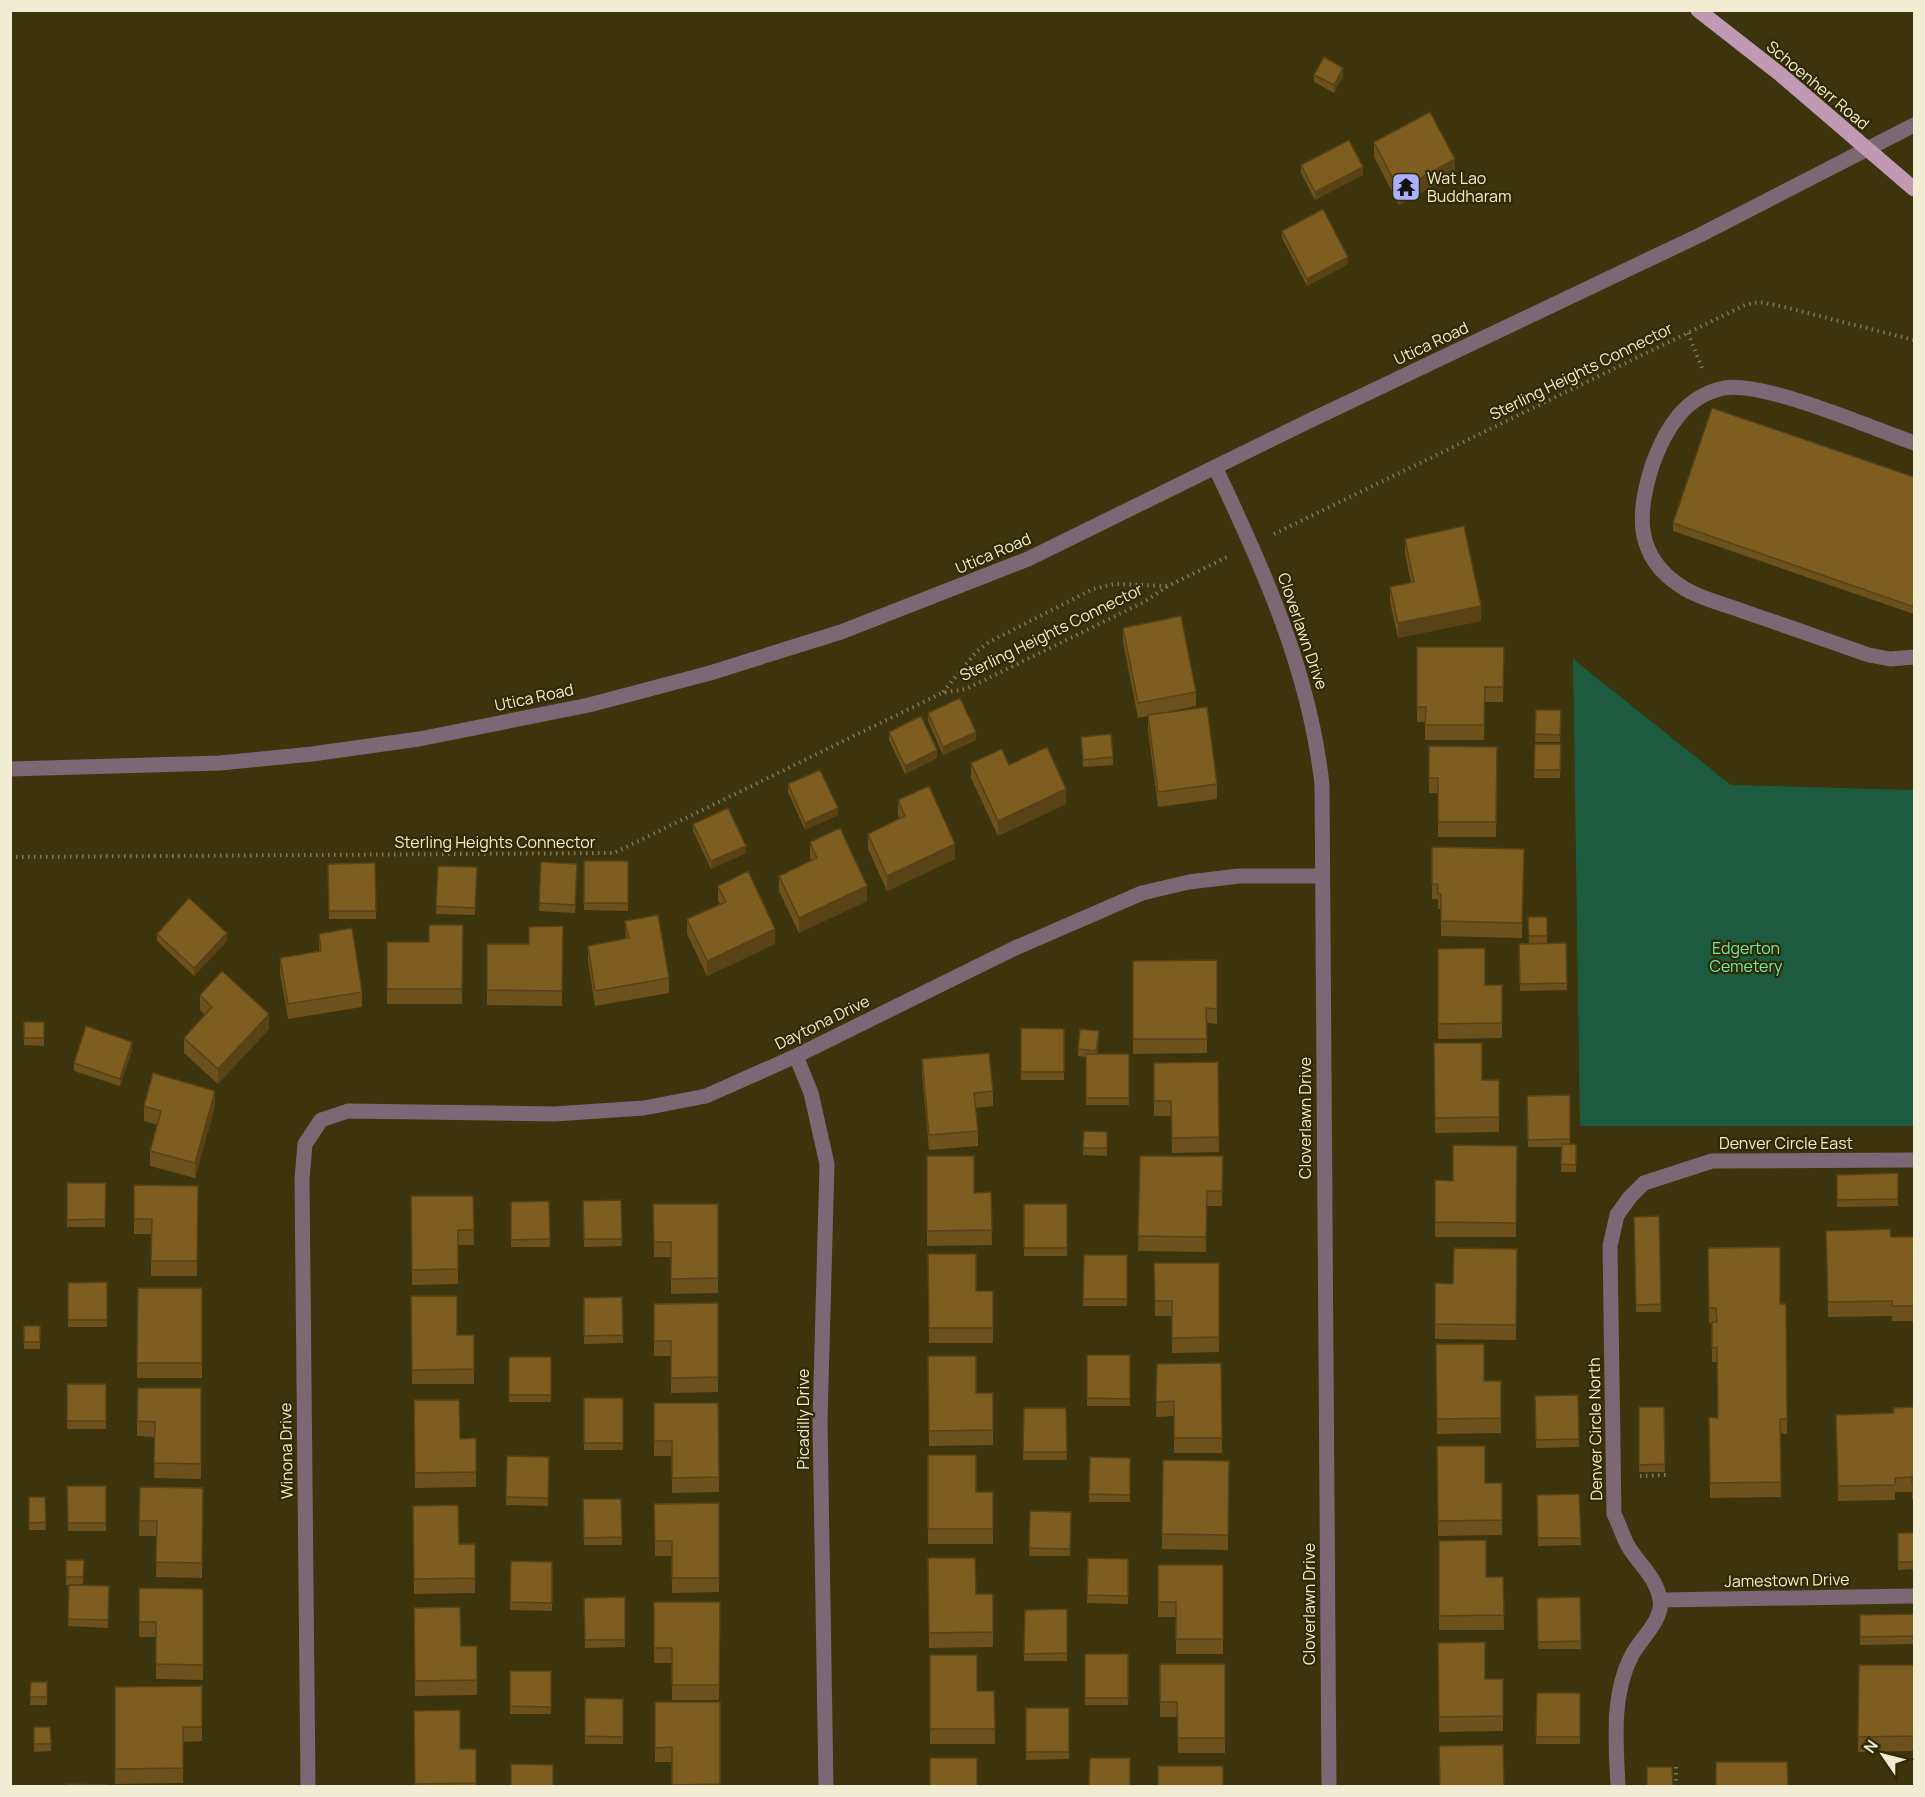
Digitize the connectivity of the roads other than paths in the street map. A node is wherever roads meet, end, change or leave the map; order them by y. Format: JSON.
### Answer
{"nodes":[{"id":1,"x":1698,"y":10,"type":"edge"},
{"id":2,"x":1914,"y":125,"type":"edge"},
{"id":3,"x":1865,"y":149,"type":"junction"},
{"id":4,"x":1914,"y":189,"type":"edge"},
{"id":5,"x":1914,"y":443,"type":"edge"},
{"id":6,"x":1216,"y":469,"type":"junction"},
{"id":7,"x":1914,"y":657,"type":"edge"},
{"id":8,"x":10,"y":769,"type":"edge"},
{"id":9,"x":1321,"y":876,"type":"junction"},
{"id":10,"x":796,"y":1056,"type":"junction"},
{"id":11,"x":321,"y":1120,"type":"joint"},
{"id":12,"x":1914,"y":1160,"type":"edge"},
{"id":13,"x":1630,"y":1197,"type":"joint"},
{"id":14,"x":1914,"y":1596,"type":"edge"},
{"id":15,"x":1661,"y":1600,"type":"junction"},
{"id":16,"x":308,"y":1786,"type":"edge"},
{"id":17,"x":826,"y":1786,"type":"edge"},
{"id":18,"x":1329,"y":1786,"type":"edge"},
{"id":19,"x":1618,"y":1786,"type":"edge"}],
"edges":[{"from":1,"to":3,"type":"main road","name":"Schoenherr Road"},
{"from":2,"to":3,"type":"street","name":"Utica Road"},
{"from":3,"to":4,"type":"main road","name":"Schoenherr Road"},
{"from":3,"to":6,"type":"street","name":"Utica Road"},
{"from":5,"to":7,"type":"street"},
{"from":6,"to":8,"type":"street","name":"Utica Road"},
{"from":6,"to":9,"type":"street","name":"Cloverlawn Drive"},
{"from":9,"to":10,"type":"street","name":"Daytona Drive"},
{"from":9,"to":18,"type":"street","name":"Cloverlawn Drive"},
{"from":10,"to":11,"type":"street","name":"Daytona Drive"},
{"from":10,"to":17,"type":"street","name":"Picadilly Drive"},
{"from":11,"to":16,"type":"street","name":"Winona Drive"},
{"from":12,"to":13,"type":"street","name":"Denver Circle East"},
{"from":13,"to":15,"type":"street","name":"Denver Circle North"},
{"from":14,"to":15,"type":"street","name":"Jamestown Drive"},
{"from":15,"to":19,"type":"street"}]}
